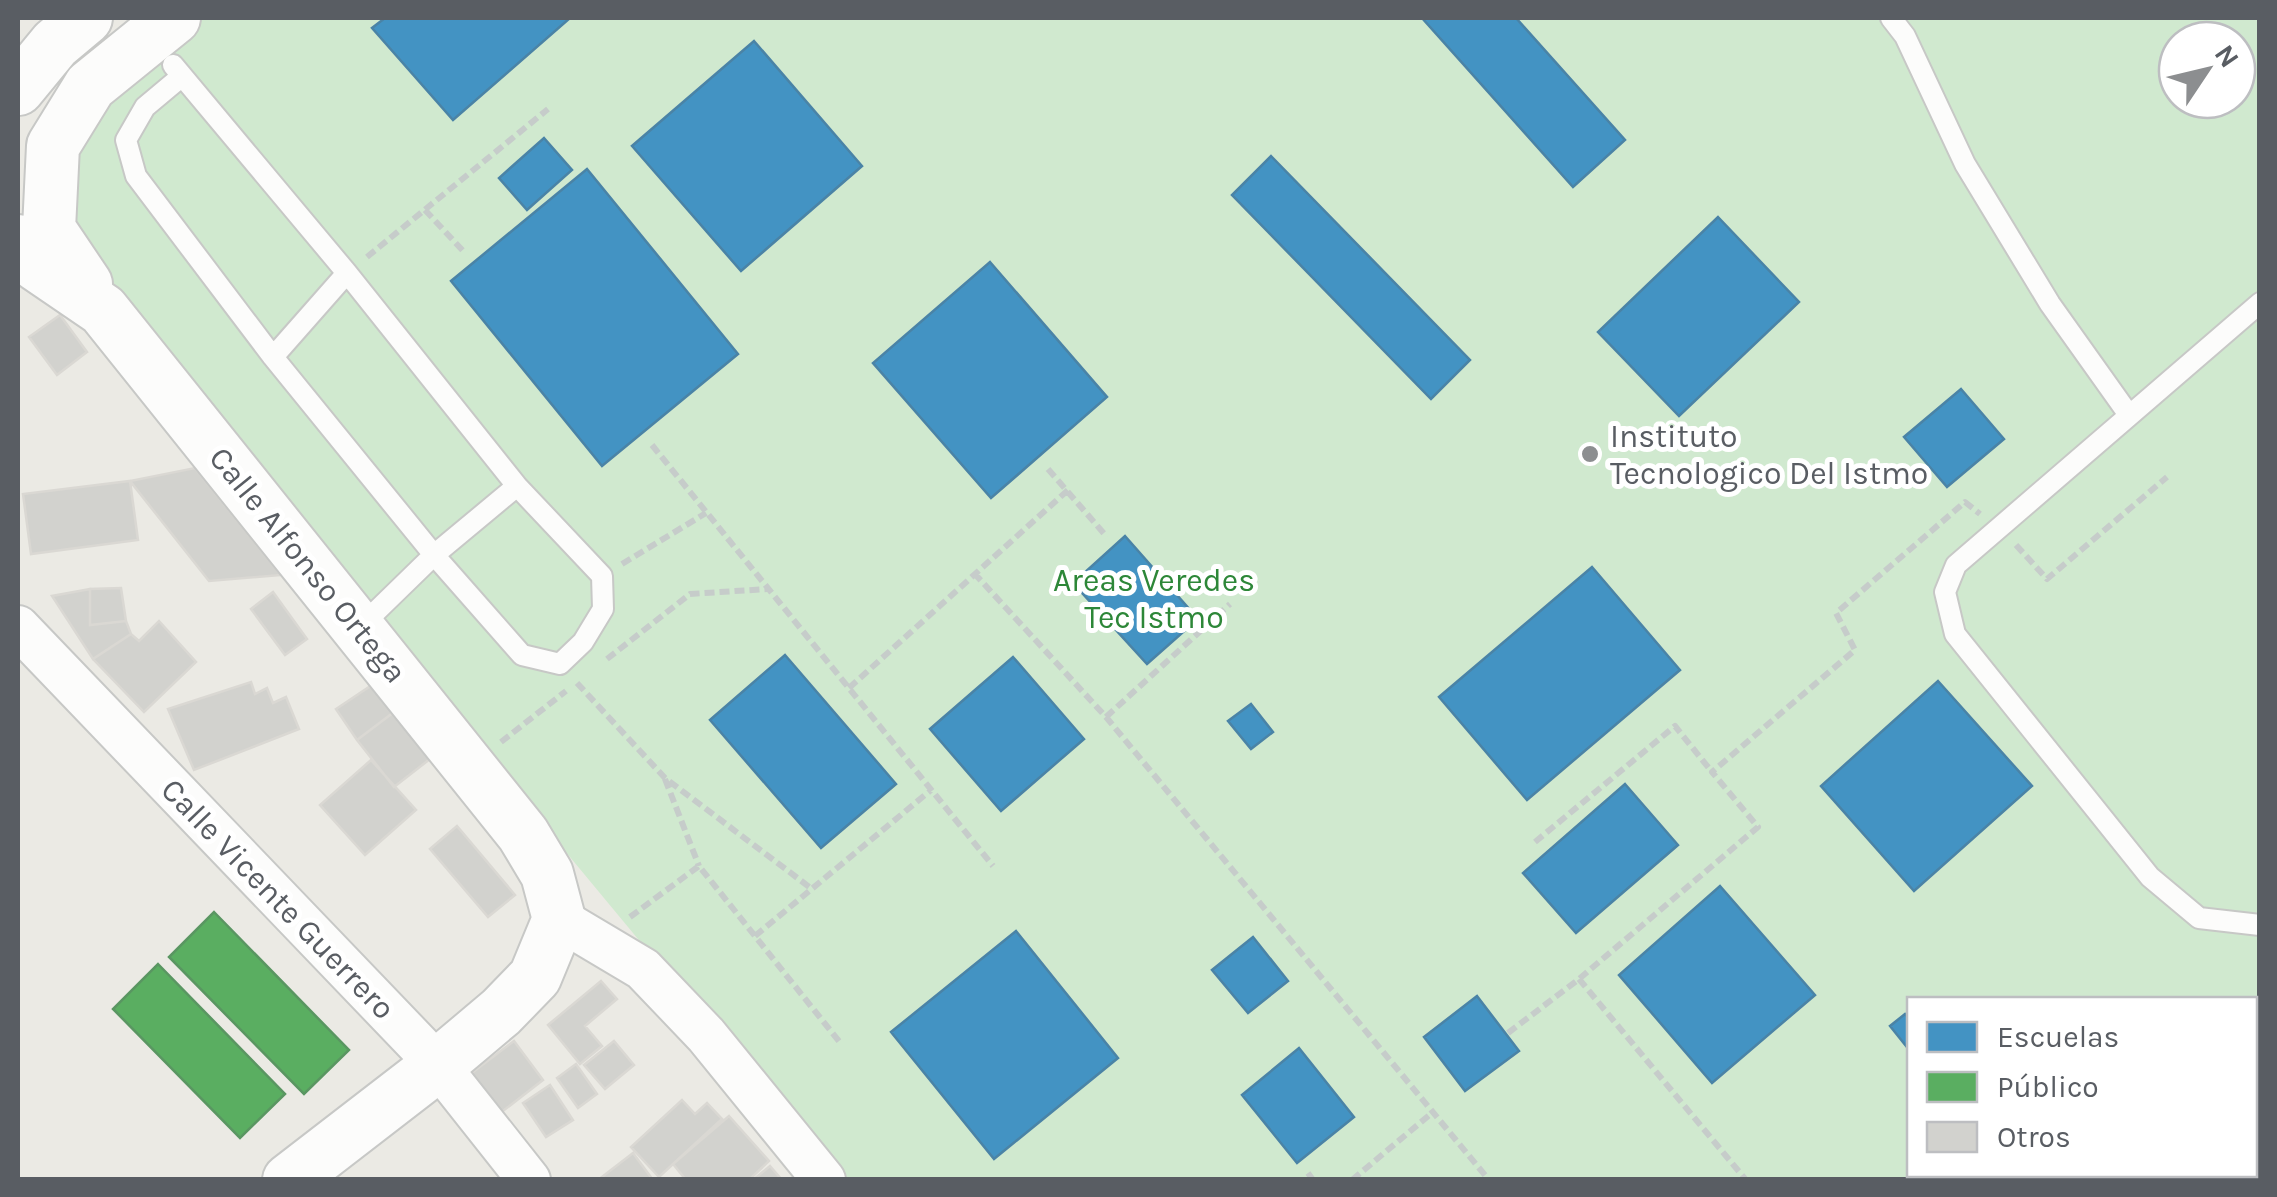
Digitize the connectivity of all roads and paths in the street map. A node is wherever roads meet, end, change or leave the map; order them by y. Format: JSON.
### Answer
{"nodes":[{"id":1,"x":86,"y":18,"type":"edge"},
{"id":2,"x":1891,"y":18,"type":"edge"},
{"id":3,"x":176,"y":53,"type":"edge"},
{"id":4,"x":18,"y":89,"type":"edge"},
{"id":5,"x":548,"y":109,"type":"dead end"},
{"id":6,"x":425,"y":210,"type":"junction"},
{"id":7,"x":465,"y":253,"type":"dead end"},
{"id":8,"x":33,"y":259,"type":"edge"},
{"id":9,"x":347,"y":273,"type":"junction"},
{"id":10,"x":2260,"y":303,"type":"edge"},
{"id":11,"x":274,"y":357,"type":"junction"},
{"id":12,"x":2129,"y":415,"type":"junction"},
{"id":13,"x":652,"y":445,"type":"dead end"},
{"id":14,"x":1048,"y":469,"type":"dead end"},
{"id":15,"x":2167,"y":477,"type":"dead end"},
{"id":16,"x":517,"y":486,"type":"junction"},
{"id":17,"x":1068,"y":490,"type":"junction"},
{"id":18,"x":1965,"y":502,"type":"dead end"},
{"id":19,"x":706,"y":513,"type":"junction"},
{"id":20,"x":1107,"y":538,"type":"dead end"},
{"id":21,"x":434,"y":555,"type":"junction"},
{"id":22,"x":974,"y":573,"type":"junction"},
{"id":23,"x":602,"y":576,"type":"junction"},
{"id":24,"x":2047,"y":579,"type":"dead end"},
{"id":25,"x":768,"y":589,"type":"junction"},
{"id":26,"x":1230,"y":604,"type":"dead end"},
{"id":27,"x":18,"y":627,"type":"edge"},
{"id":28,"x":359,"y":628,"type":"junction"},
{"id":29,"x":605,"y":660,"type":"dead end"},
{"id":30,"x":560,"y":664,"type":"junction"},
{"id":31,"x":590,"y":672,"type":"dead end"},
{"id":32,"x":576,"y":682,"type":"junction"},
{"id":33,"x":849,"y":688,"type":"junction"},
{"id":34,"x":1106,"y":717,"type":"junction"},
{"id":35,"x":500,"y":742,"type":"dead end"},
{"id":36,"x":1712,"y":772,"type":"junction"},
{"id":37,"x":665,"y":778,"type":"junction"},
{"id":38,"x":931,"y":790,"type":"junction"},
{"id":39,"x":1535,"y":842,"type":"dead end"},
{"id":40,"x":699,"y":866,"type":"junction"},
{"id":41,"x":993,"y":866,"type":"dead end"},
{"id":42,"x":812,"y":889,"type":"junction"},
{"id":43,"x":2260,"y":925,"type":"edge"},
{"id":44,"x":578,"y":930,"type":"junction"},
{"id":45,"x":755,"y":936,"type":"junction"},
{"id":46,"x":1579,"y":979,"type":"junction"},
{"id":47,"x":1508,"y":1032,"type":"dead end"},
{"id":48,"x":842,"y":1045,"type":"dead end"},
{"id":49,"x":438,"y":1065,"type":"junction"},
{"id":50,"x":1433,"y":1112,"type":"junction"},
{"id":51,"x":290,"y":1180,"type":"edge"},
{"id":52,"x":529,"y":1180,"type":"edge"},
{"id":53,"x":824,"y":1180,"type":"edge"},
{"id":54,"x":1352,"y":1180,"type":"edge"},
{"id":55,"x":1489,"y":1180,"type":"edge"},
{"id":56,"x":1746,"y":1180,"type":"edge"}],
"edges":[{"from":1,"to":4,"type":"street"},
{"from":2,"to":12,"type":"lane"},
{"from":3,"to":8,"type":"street"},
{"from":3,"to":9,"type":"lane"},
{"from":3,"to":11,"type":"lane"},
{"from":5,"to":6,"type":"path"},
{"from":6,"to":7,"type":"path"},
{"from":6,"to":9,"type":"path"},
{"from":8,"to":28,"type":"street","name":"Calle Alfonso Ortega"},
{"from":9,"to":11,"type":"lane"},
{"from":9,"to":16,"type":"lane"},
{"from":10,"to":12,"type":"lane"},
{"from":11,"to":21,"type":"lane"},
{"from":12,"to":43,"type":"lane"},
{"from":13,"to":19,"type":"path"},
{"from":14,"to":17,"type":"path"},
{"from":15,"to":24,"type":"path"},
{"from":16,"to":21,"type":"lane"},
{"from":16,"to":23,"type":"lane"},
{"from":17,"to":20,"type":"path"},
{"from":17,"to":22,"type":"path"},
{"from":18,"to":36,"type":"path"},
{"from":19,"to":23,"type":"path"},
{"from":19,"to":25,"type":"path"},
{"from":21,"to":28,"type":"lane"},
{"from":21,"to":30,"type":"lane"},
{"from":22,"to":33,"type":"path"},
{"from":22,"to":34,"type":"path"},
{"from":23,"to":30,"type":"lane"},
{"from":25,"to":29,"type":"path"},
{"from":25,"to":33,"type":"path"},
{"from":26,"to":34,"type":"path"},
{"from":27,"to":49,"type":"street","name":"Calle Vicente Guerrero"},
{"from":28,"to":44,"type":"street","name":"Calle Alfonso Ortega"},
{"from":30,"to":32,"type":"path"},
{"from":31,"to":32,"type":"path"},
{"from":32,"to":35,"type":"path"},
{"from":32,"to":37,"type":"path"},
{"from":33,"to":38,"type":"path"},
{"from":34,"to":50,"type":"path"},
{"from":36,"to":39,"type":"path"},
{"from":36,"to":46,"type":"path"},
{"from":37,"to":40,"type":"path"},
{"from":37,"to":42,"type":"path"},
{"from":38,"to":41,"type":"path"},
{"from":38,"to":42,"type":"path"},
{"from":40,"to":44,"type":"path"},
{"from":40,"to":45,"type":"path"},
{"from":42,"to":45,"type":"path"},
{"from":44,"to":49,"type":"street"},
{"from":44,"to":53,"type":"street"},
{"from":45,"to":48,"type":"path"},
{"from":46,"to":47,"type":"path"},
{"from":46,"to":56,"type":"path"},
{"from":49,"to":51,"type":"street"},
{"from":49,"to":52,"type":"street","name":"Calle Vicente Guerrero"},
{"from":50,"to":54,"type":"path"},
{"from":50,"to":55,"type":"path"}]}
